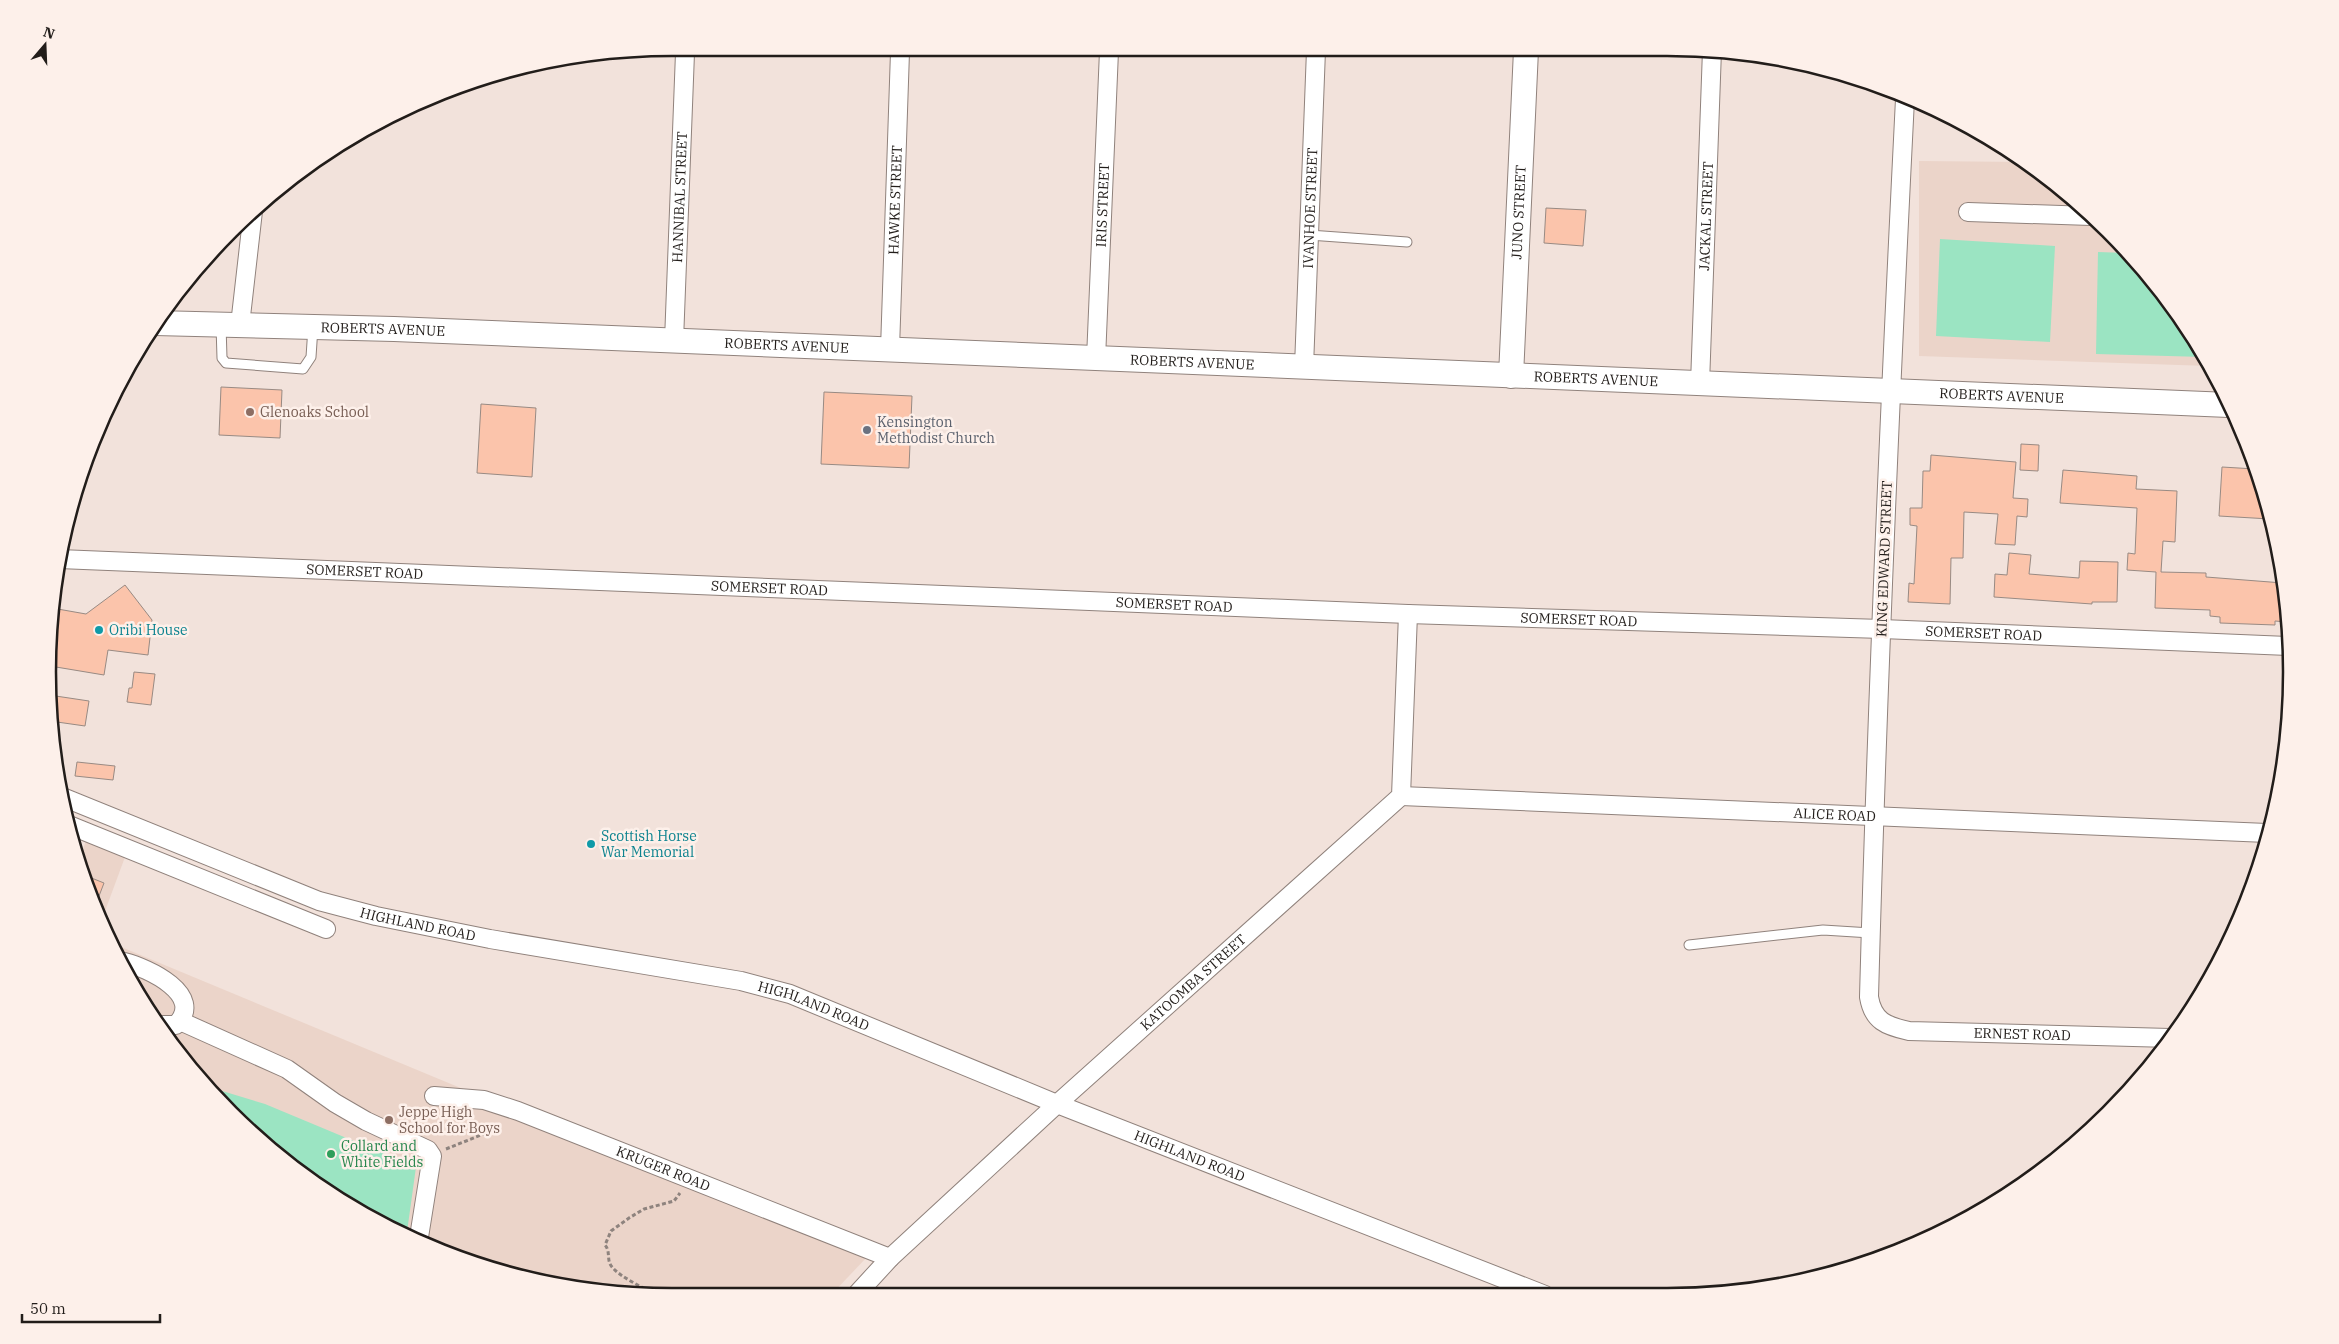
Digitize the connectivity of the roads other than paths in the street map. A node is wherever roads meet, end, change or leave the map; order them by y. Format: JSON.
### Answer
{"nodes":[{"id":1,"x":685,"y":56,"type":"edge"},
{"id":2,"x":900,"y":56,"type":"edge"},
{"id":3,"x":1109,"y":56,"type":"edge"},
{"id":4,"x":1316,"y":56,"type":"edge"},
{"id":5,"x":1526,"y":56,"type":"edge"},
{"id":6,"x":1712,"y":58,"type":"edge"},
{"id":7,"x":1905,"y":104,"type":"edge"},
{"id":8,"x":1968,"y":212,"type":"dead end"},
{"id":9,"x":2080,"y":216,"type":"edge"},
{"id":10,"x":250,"y":224,"type":"edge"},
{"id":11,"x":1310,"y":235,"type":"junction"},
{"id":12,"x":1407,"y":242,"type":"dead end"},
{"id":13,"x":165,"y":323,"type":"edge"},
{"id":14,"x":231,"y":325,"type":"junction"},
{"id":15,"x":313,"y":328,"type":"junction"},
{"id":16,"x":674,"y":342,"type":"junction"},
{"id":17,"x":890,"y":349,"type":"junction"},
{"id":18,"x":1096,"y":358,"type":"junction"},
{"id":19,"x":1304,"y":367,"type":"junction"},
{"id":20,"x":1511,"y":376,"type":"junction"},
{"id":21,"x":1700,"y":384,"type":"junction"},
{"id":22,"x":1890,"y":390,"type":"junction"},
{"id":23,"x":2221,"y":405,"type":"edge"},
{"id":24,"x":67,"y":559,"type":"edge"},
{"id":25,"x":1408,"y":614,"type":"junction"},
{"id":26,"x":1882,"y":629,"type":"junction"},
{"id":27,"x":2282,"y":646,"type":"edge"},
{"id":28,"x":1401,"y":796,"type":"junction"},
{"id":29,"x":70,"y":800,"type":"edge"},
{"id":30,"x":1874,"y":817,"type":"junction"},
{"id":31,"x":76,"y":828,"type":"edge"},
{"id":32,"x":2261,"y":833,"type":"edge"},
{"id":33,"x":326,"y":929,"type":"dead end"},
{"id":34,"x":1871,"y":933,"type":"junction"},
{"id":35,"x":1689,"y":945,"type":"dead end"},
{"id":36,"x":131,"y":964,"type":"edge"},
{"id":37,"x":1876,"y":1017,"type":"joint"},
{"id":38,"x":180,"y":1020,"type":"junction"},
{"id":39,"x":168,"y":1025,"type":"edge"},
{"id":40,"x":2162,"y":1038,"type":"edge"},
{"id":41,"x":434,"y":1096,"type":"dead end"},
{"id":42,"x":1057,"y":1104,"type":"junction"},
{"id":43,"x":420,"y":1233,"type":"edge"},
{"id":44,"x":890,"y":1258,"type":"junction"},
{"id":45,"x":862,"y":1288,"type":"edge"},
{"id":46,"x":1527,"y":1288,"type":"edge"}],
"edges":[{"from":1,"to":16,"type":"street","name":"HANNIBAL STREET"},
{"from":2,"to":17,"type":"street","name":"HAWKE STREET"},
{"from":3,"to":18,"type":"street","name":"IRIS STREET"},
{"from":4,"to":11,"type":"street","name":"IVANHOE STREET"},
{"from":5,"to":20,"type":"main road","name":"JUNO STREET"},
{"from":6,"to":21,"type":"street","name":"JACKAL STREET"},
{"from":7,"to":22,"type":"street","name":"KING EDWARD STREET"},
{"from":8,"to":9,"type":"street"},
{"from":10,"to":14,"type":"street"},
{"from":11,"to":12,"type":"lane"},
{"from":11,"to":19,"type":"street","name":"IVANHOE STREET"},
{"from":13,"to":14,"type":"main road","name":"ROBERTS AVENUE"},
{"from":14,"to":15,"type":"main road","name":"ROBERTS AVENUE"},
{"from":14,"to":15,"type":"lane"},
{"from":15,"to":16,"type":"main road","name":"ROBERTS AVENUE"},
{"from":16,"to":17,"type":"main road","name":"ROBERTS AVENUE"},
{"from":17,"to":18,"type":"main road","name":"ROBERTS AVENUE"},
{"from":18,"to":19,"type":"main road","name":"ROBERTS AVENUE"},
{"from":19,"to":20,"type":"main road","name":"ROBERTS AVENUE"},
{"from":20,"to":21,"type":"main road","name":"ROBERTS AVENUE"},
{"from":21,"to":22,"type":"main road","name":"ROBERTS AVENUE"},
{"from":22,"to":23,"type":"main road","name":"ROBERTS AVENUE"},
{"from":22,"to":26,"type":"street","name":"KING EDWARD STREET"},
{"from":24,"to":25,"type":"street","name":"SOMERSET ROAD"},
{"from":25,"to":26,"type":"street","name":"SOMERSET ROAD"},
{"from":25,"to":28,"type":"street"},
{"from":26,"to":27,"type":"street","name":"SOMERSET ROAD"},
{"from":26,"to":30,"type":"street","name":"KING EDWARD STREET"},
{"from":28,"to":30,"type":"street","name":"ALICE ROAD"},
{"from":28,"to":42,"type":"street","name":"KATOOMBA STREET"},
{"from":29,"to":42,"type":"street","name":"HIGHLAND ROAD"},
{"from":30,"to":32,"type":"street","name":"ALICE ROAD"},
{"from":30,"to":34,"type":"street","name":"KING EDWARD STREET"},
{"from":31,"to":33,"type":"street"},
{"from":34,"to":35,"type":"lane"},
{"from":34,"to":37,"type":"street","name":"KING EDWARD STREET"},
{"from":36,"to":38,"type":"street"},
{"from":37,"to":40,"type":"street","name":"ERNEST ROAD"},
{"from":38,"to":39,"type":"street"},
{"from":38,"to":43,"type":"street"},
{"from":41,"to":44,"type":"street","name":"KRUGER ROAD"},
{"from":42,"to":44,"type":"street","name":"KATOOMBA STREET"},
{"from":42,"to":46,"type":"street","name":"HIGHLAND ROAD"},
{"from":44,"to":45,"type":"street","name":"KATOOMBA STREET"}]}
